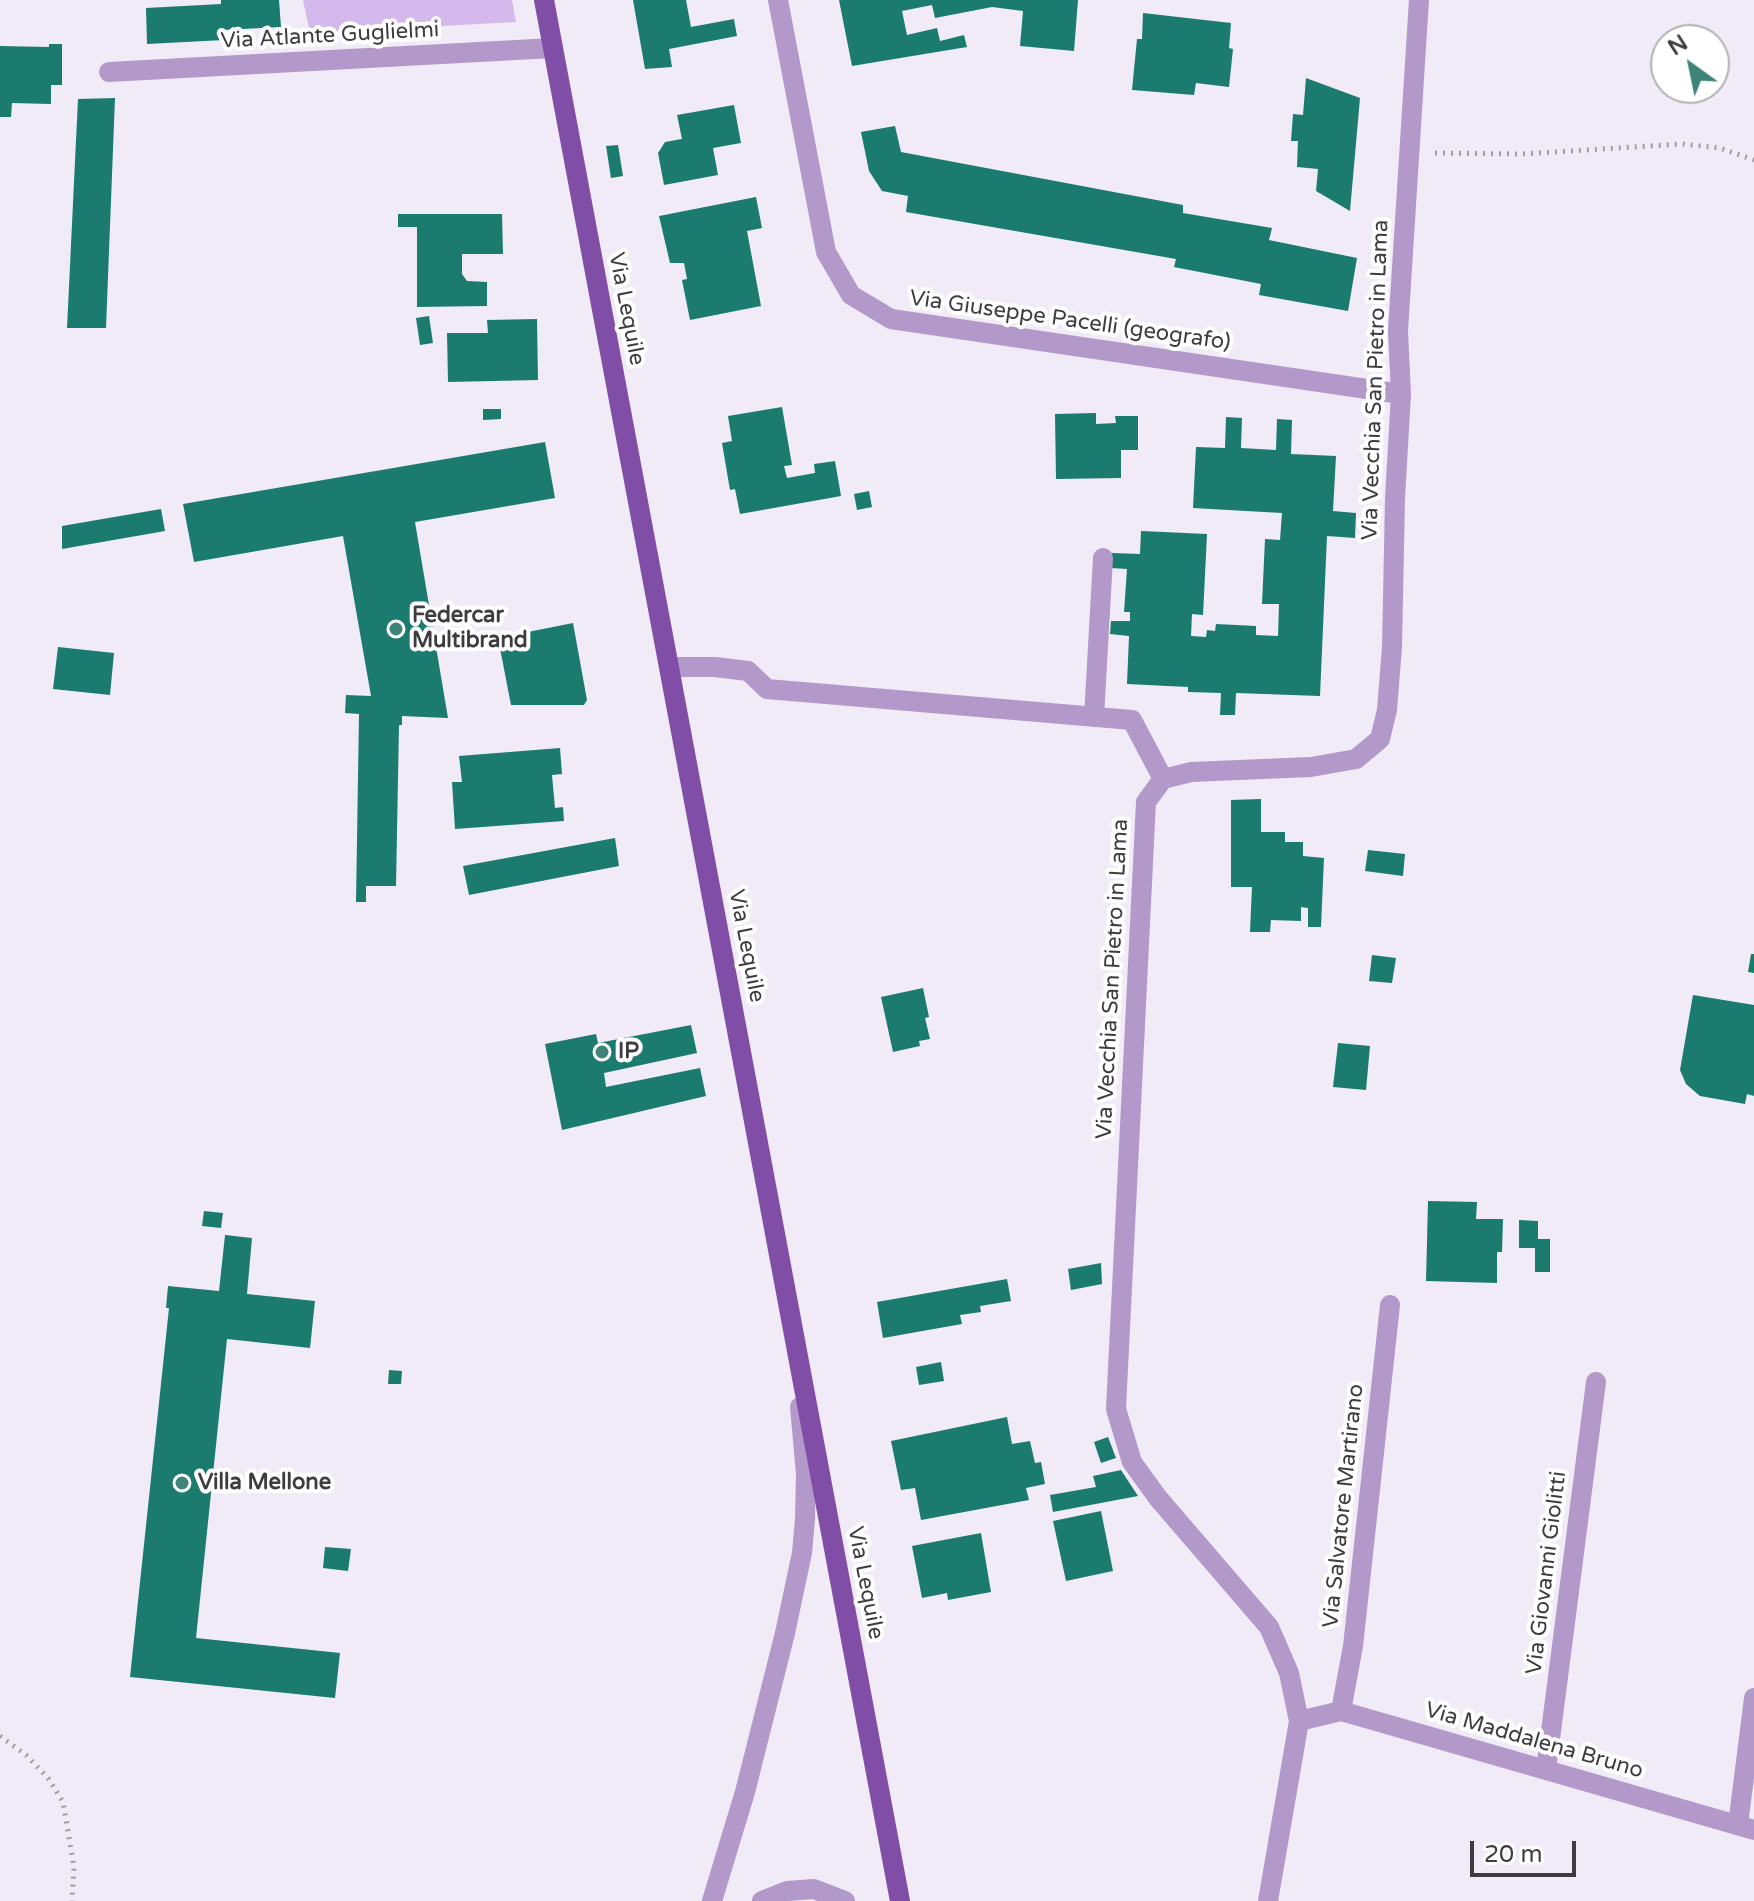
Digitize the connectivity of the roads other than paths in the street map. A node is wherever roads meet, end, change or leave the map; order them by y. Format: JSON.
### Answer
{"nodes":[{"id":1,"x":544,"y":0,"type":"edge"},
{"id":2,"x":778,"y":0,"type":"edge"},
{"id":3,"x":1419,"y":0,"type":"edge"},
{"id":4,"x":553,"y":48,"type":"junction"},
{"id":5,"x":109,"y":72,"type":"dead end"},
{"id":6,"x":1401,"y":394,"type":"junction"},
{"id":7,"x":1103,"y":558,"type":"dead end"},
{"id":8,"x":669,"y":667,"type":"junction"},
{"id":9,"x":1094,"y":717,"type":"junction"},
{"id":10,"x":1163,"y":779,"type":"junction"},
{"id":11,"x":1390,"y":1305,"type":"dead end"},
{"id":12,"x":794,"y":1335,"type":"junction"},
{"id":13,"x":1596,"y":1382,"type":"dead end"},
{"id":14,"x":1754,"y":1698,"type":"edge"},
{"id":15,"x":1341,"y":1711,"type":"junction"},
{"id":16,"x":1299,"y":1721,"type":"junction"},
{"id":17,"x":1546,"y":1770,"type":"junction"},
{"id":18,"x":1746,"y":1827,"type":"edge"},
{"id":19,"x":712,"y":1901,"type":"edge"},
{"id":20,"x":762,"y":1901,"type":"edge"},
{"id":21,"x":845,"y":1901,"type":"edge"},
{"id":22,"x":900,"y":1901,"type":"edge"},
{"id":23,"x":1268,"y":1901,"type":"edge"}],
"edges":[{"from":1,"to":4,"type":"main road","name":"Via Lequile"},
{"from":2,"to":6,"type":"street","name":"Via Giuseppe Pacelli (geografo)"},
{"from":3,"to":6,"type":"street","name":"Via Vecchia San Pietro in Lama"},
{"from":4,"to":5,"type":"street","name":"Via Atlante Guglielmi"},
{"from":4,"to":8,"type":"main road","name":"Via Lequile"},
{"from":6,"to":10,"type":"street","name":"Via Vecchia San Pietro in Lama"},
{"from":7,"to":9,"type":"street"},
{"from":8,"to":9,"type":"street"},
{"from":8,"to":12,"type":"main road","name":"Via Lequile"},
{"from":9,"to":10,"type":"street"},
{"from":10,"to":16,"type":"street","name":"Via Vecchia San Pietro in Lama"},
{"from":11,"to":15,"type":"street","name":"Via Salvatore Martirano"},
{"from":12,"to":19,"type":"street"},
{"from":12,"to":22,"type":"main road","name":"Via Lequile"},
{"from":13,"to":17,"type":"street","name":"Via Giovanni Giolitti"},
{"from":14,"to":18,"type":"street"},
{"from":15,"to":16,"type":"street","name":"Via Maddalena Bruno"},
{"from":15,"to":17,"type":"street","name":"Via Maddalena Bruno"},
{"from":16,"to":23,"type":"street","name":"Via Vecchia San Pietro in Lama"},
{"from":17,"to":18,"type":"street","name":"Via Maddalena Bruno"},
{"from":20,"to":21,"type":"street"}]}
